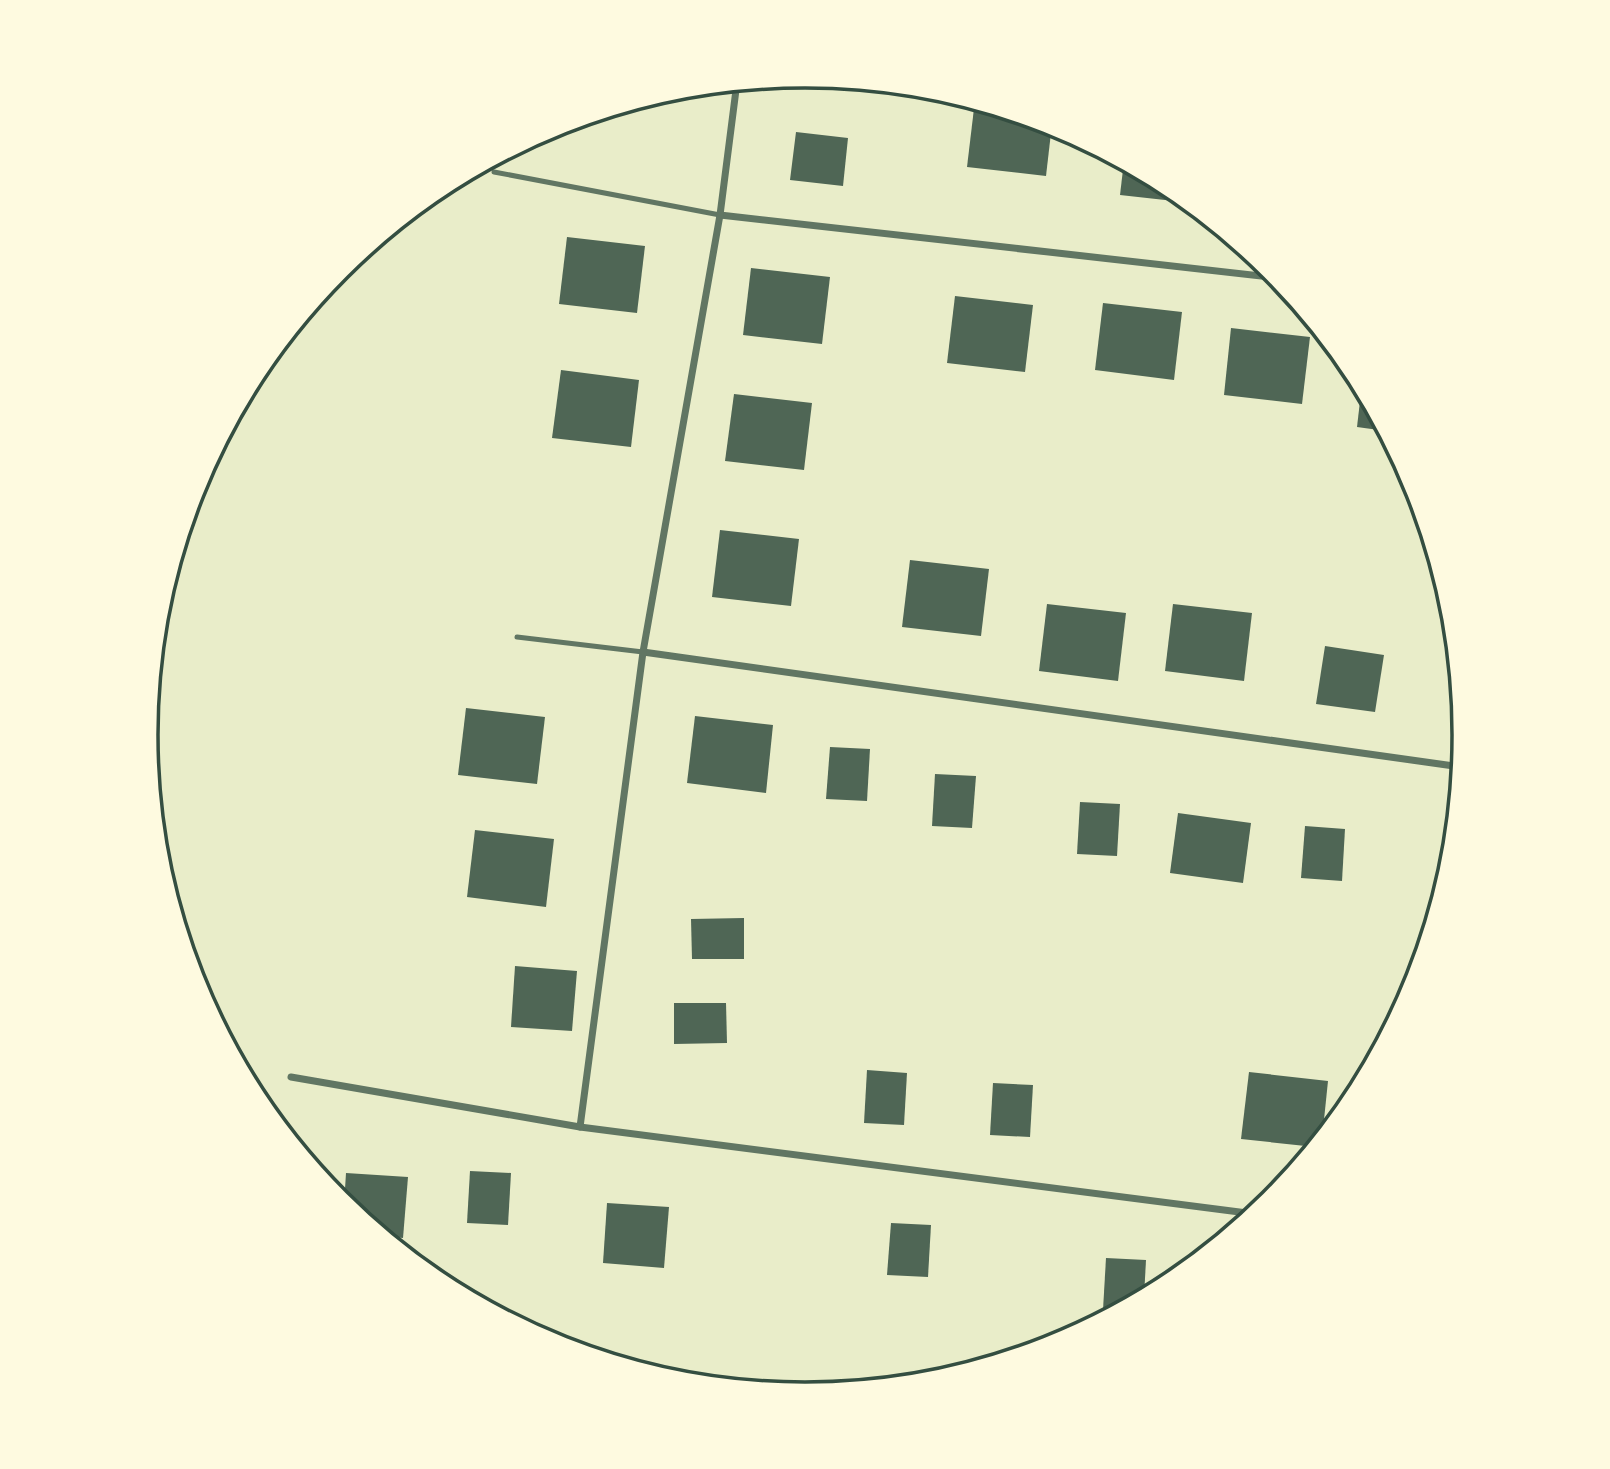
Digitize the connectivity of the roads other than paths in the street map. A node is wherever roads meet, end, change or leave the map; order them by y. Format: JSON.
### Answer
{"nodes":[{"id":1,"x":736,"y":92,"type":"edge"},
{"id":2,"x":494,"y":172,"type":"dead end"},
{"id":3,"x":720,"y":215,"type":"junction"},
{"id":4,"x":1261,"y":276,"type":"edge"},
{"id":5,"x":517,"y":636,"type":"dead end"},
{"id":6,"x":643,"y":652,"type":"junction"},
{"id":7,"x":1451,"y":766,"type":"edge"},
{"id":8,"x":291,"y":1077,"type":"dead end"},
{"id":9,"x":580,"y":1127,"type":"junction"},
{"id":10,"x":1241,"y":1212,"type":"edge"}],
"edges":[{"from":1,"to":3,"type":"street"},
{"from":2,"to":3,"type":"lane"},
{"from":3,"to":4,"type":"street"},
{"from":3,"to":6,"type":"street"},
{"from":5,"to":6,"type":"lane"},
{"from":6,"to":7,"type":"street"},
{"from":6,"to":9,"type":"street"},
{"from":8,"to":9,"type":"street"},
{"from":9,"to":10,"type":"street"}]}
